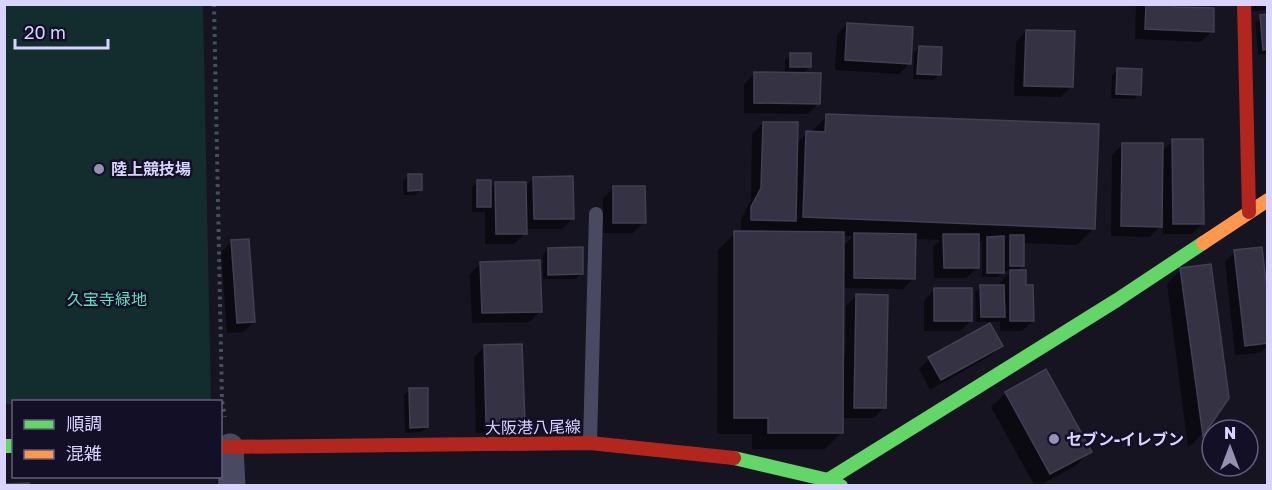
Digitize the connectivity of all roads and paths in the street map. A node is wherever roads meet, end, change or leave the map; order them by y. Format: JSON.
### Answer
{"nodes":[{"id":1,"x":214,"y":4,"type":"edge"},
{"id":2,"x":1244,"y":4,"type":"edge"},
{"id":3,"x":1268,"y":200,"type":"edge"},
{"id":4,"x":1249,"y":212,"type":"junction"},
{"id":5,"x":596,"y":214,"type":"dead end"},
{"id":6,"x":222,"y":400,"type":"edge"},
{"id":7,"x":222,"y":401,"type":"edge"},
{"id":8,"x":590,"y":443,"type":"junction"},
{"id":9,"x":225,"y":447,"type":"edge"},
{"id":10,"x":828,"y":480,"type":"junction"},
{"id":11,"x":231,"y":486,"type":"edge"},
{"id":12,"x":842,"y":486,"type":"edge"}],
"edges":[{"from":1,"to":6,"type":"path"},
{"from":2,"to":4,"type":"street"},
{"from":3,"to":4,"type":"street"},
{"from":4,"to":10,"type":"street"},
{"from":5,"to":8,"type":"lane"},
{"from":7,"to":9,"type":"path"},
{"from":8,"to":9,"type":"street","name":"大阪港八尾線"},
{"from":8,"to":10,"type":"street","name":"大阪港八尾線"},
{"from":9,"to":11,"type":"street"},
{"from":10,"to":12,"type":"street","name":"大阪港八尾線"}]}
